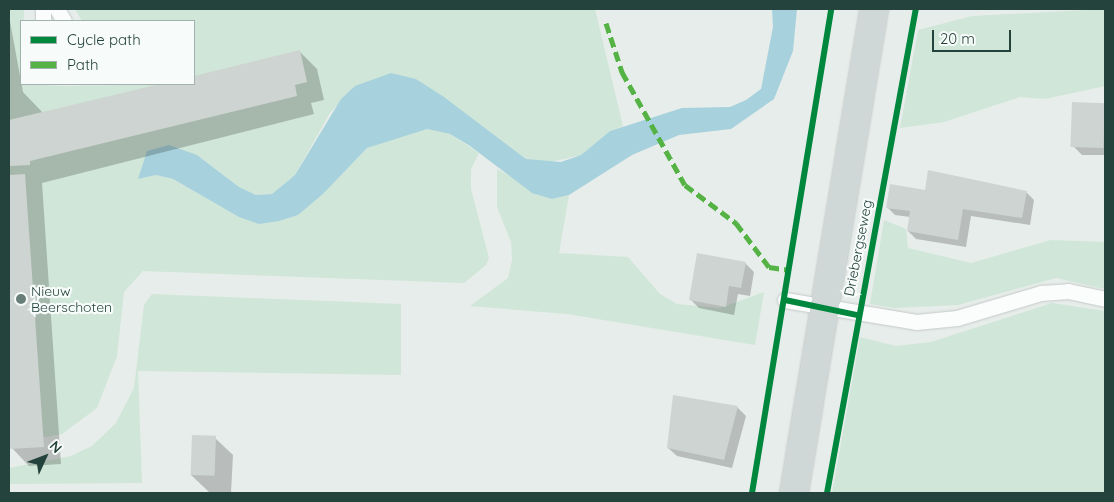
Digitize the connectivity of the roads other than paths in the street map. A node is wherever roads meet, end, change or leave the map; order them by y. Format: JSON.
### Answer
{"nodes":[{"id":1,"x":57,"y":9,"type":"edge"},
{"id":2,"x":874,"y":9,"type":"edge"},
{"id":3,"x":63,"y":20,"type":"edge"},
{"id":4,"x":1105,"y":299,"type":"edge"},
{"id":5,"x":785,"y":300,"type":"dead end"},
{"id":6,"x":822,"y":308,"type":"junction"},
{"id":7,"x":794,"y":493,"type":"edge"}],
"edges":[{"from":1,"to":3,"type":"lane"},
{"from":2,"to":6,"type":"main road","name":"Driebergseweg"},
{"from":4,"to":6,"type":"lane"},
{"from":5,"to":6,"type":"lane"},
{"from":6,"to":7,"type":"main road","name":"Driebergseweg"}]}
